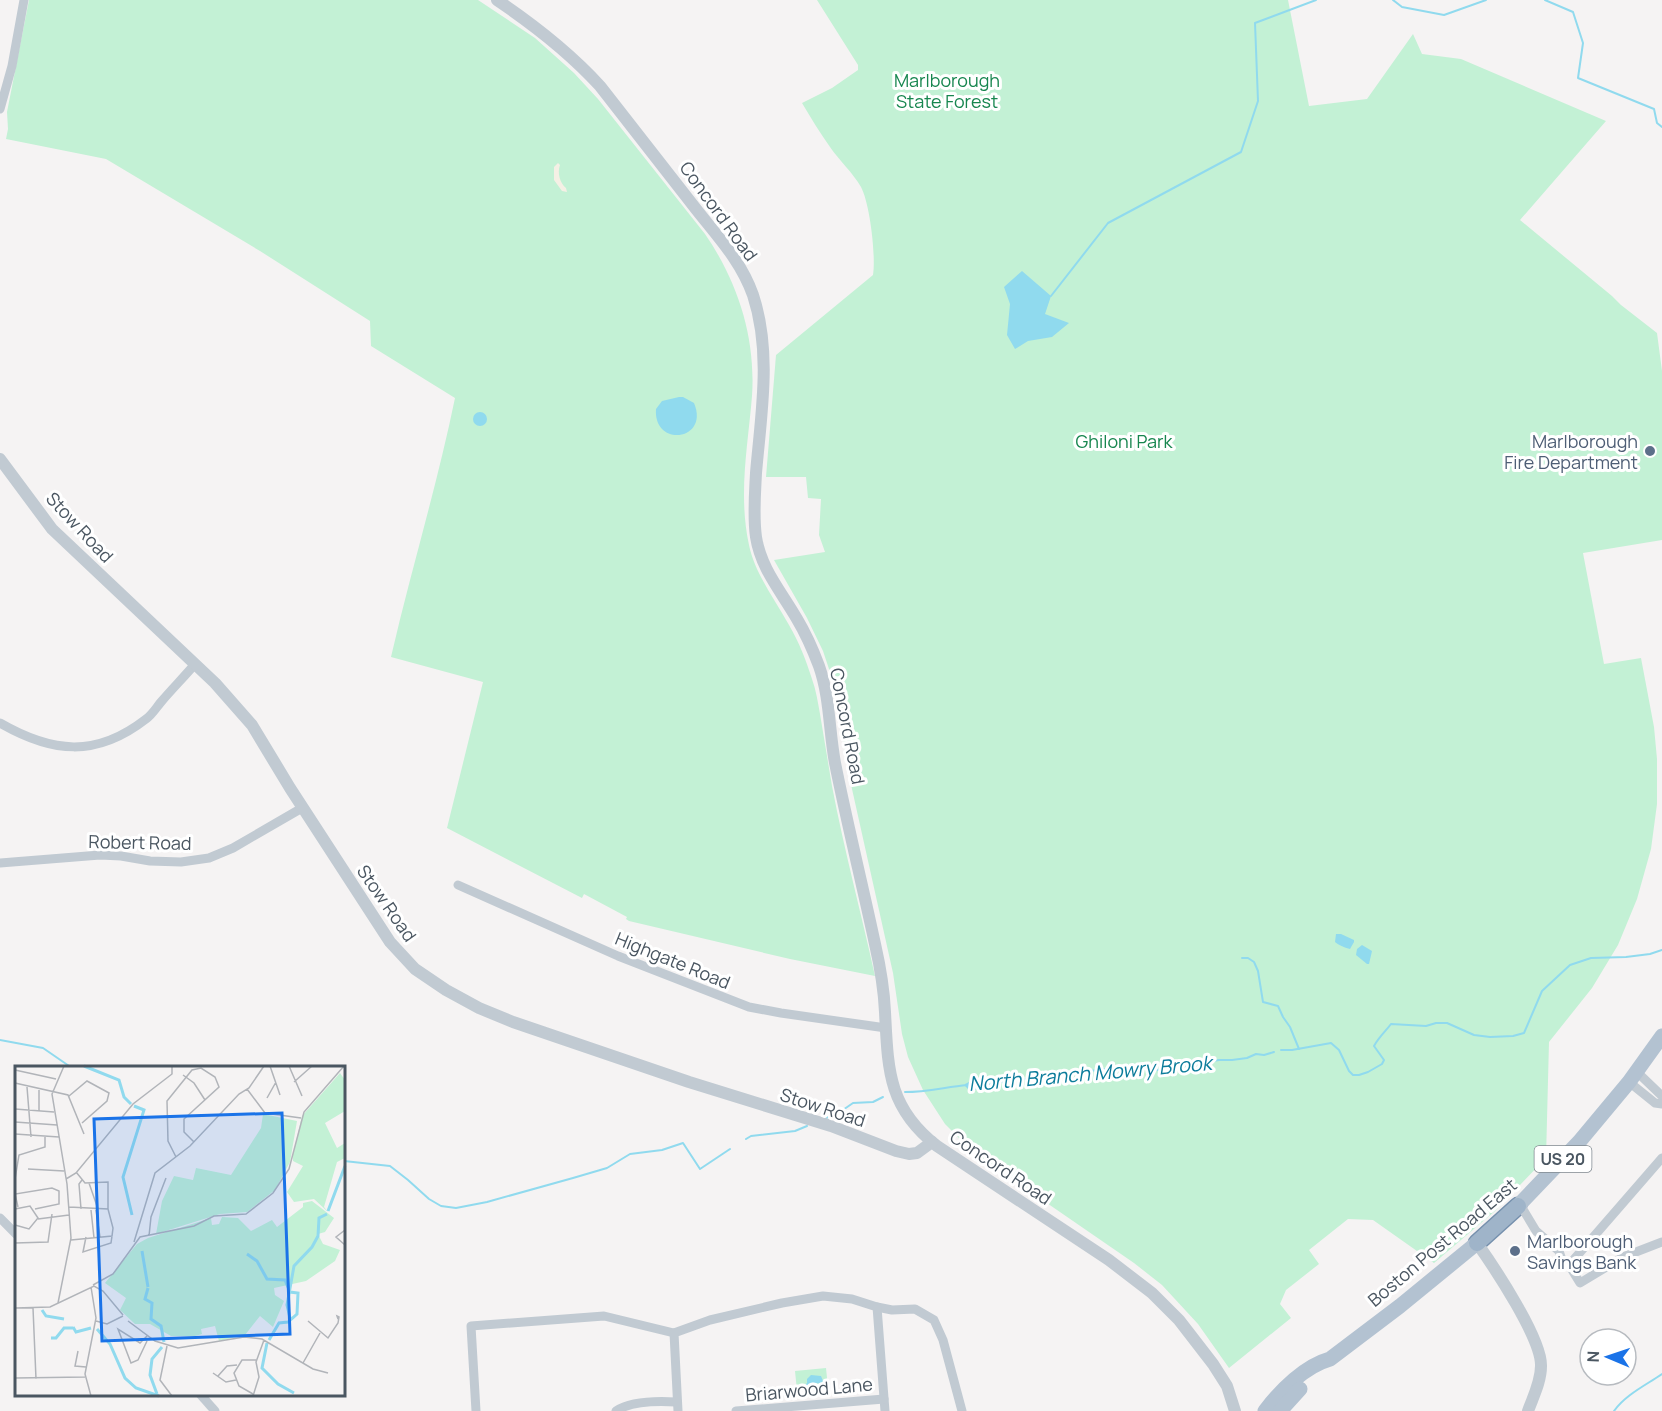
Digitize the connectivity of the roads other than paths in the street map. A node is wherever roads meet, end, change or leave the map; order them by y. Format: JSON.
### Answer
{"nodes":[{"id":1,"x":24,"y":0,"type":"edge"},
{"id":2,"x":498,"y":0,"type":"edge"},
{"id":3,"x":0,"y":109,"type":"edge"},
{"id":4,"x":0,"y":459,"type":"edge"},
{"id":5,"x":195,"y":664,"type":"junction"},
{"id":6,"x":0,"y":723,"type":"edge"},
{"id":7,"x":302,"y":807,"type":"junction"},
{"id":8,"x":0,"y":862,"type":"edge"},
{"id":9,"x":458,"y":885,"type":"dead end"},
{"id":10,"x":886,"y":1028,"type":"junction"},
{"id":11,"x":1662,"y":1036,"type":"edge"},
{"id":12,"x":1632,"y":1077,"type":"junction"},
{"id":13,"x":1662,"y":1095,"type":"edge"},
{"id":14,"x":1662,"y":1104,"type":"edge"},
{"id":15,"x":932,"y":1142,"type":"junction"},
{"id":16,"x":1662,"y":1158,"type":"edge"},
{"id":17,"x":1518,"y":1206,"type":"junction"},
{"id":18,"x":0,"y":1218,"type":"edge"},
{"id":19,"x":15,"y":1233,"type":"edge"},
{"id":20,"x":1662,"y":1242,"type":"edge"},
{"id":21,"x":1477,"y":1243,"type":"junction"},
{"id":22,"x":1569,"y":1265,"type":"junction"},
{"id":23,"x":877,"y":1307,"type":"junction"},
{"id":24,"x":675,"y":1333,"type":"junction"},
{"id":25,"x":1330,"y":1359,"type":"junction"},
{"id":26,"x":201,"y":1396,"type":"edge"},
{"id":27,"x":884,"y":1399,"type":"junction"},
{"id":28,"x":677,"y":1406,"type":"edge"},
{"id":29,"x":1234,"y":1407,"type":"edge"},
{"id":30,"x":215,"y":1411,"type":"edge"},
{"id":31,"x":476,"y":1411,"type":"edge"},
{"id":32,"x":616,"y":1411,"type":"edge"},
{"id":33,"x":736,"y":1411,"type":"edge"},
{"id":34,"x":885,"y":1411,"type":"edge"},
{"id":35,"x":962,"y":1411,"type":"edge"},
{"id":36,"x":1246,"y":1411,"type":"edge"},
{"id":37,"x":1265,"y":1411,"type":"edge"},
{"id":38,"x":1280,"y":1411,"type":"edge"},
{"id":39,"x":1528,"y":1411,"type":"edge"}],
"edges":[{"from":1,"to":3,"type":"street"},
{"from":2,"to":10,"type":"street","name":"Concord Road"},
{"from":4,"to":5,"type":"street","name":"Stow Road"},
{"from":5,"to":6,"type":"street"},
{"from":5,"to":7,"type":"street","name":"Stow Road"},
{"from":7,"to":8,"type":"street","name":"Robert Road"},
{"from":7,"to":15,"type":"street","name":"Stow Road"},
{"from":9,"to":10,"type":"street","name":"Highgate Road"},
{"from":10,"to":15,"type":"street","name":"Concord Road"},
{"from":11,"to":12,"type":"main road","name":"Boston Post Road East","number":"US 20"},
{"from":12,"to":13,"type":"street"},
{"from":12,"to":14,"type":"street"},
{"from":12,"to":17,"type":"main road","name":"Boston Post Road East","number":"US 20"},
{"from":15,"to":29,"type":"street","name":"Concord Road"},
{"from":16,"to":22,"type":"street"},
{"from":17,"to":21,"type":"highway","name":"Boston Post Road East","number":"US 20"},
{"from":17,"to":22,"type":"street"},
{"from":18,"to":19,"type":"street"},
{"from":20,"to":22,"type":"street"},
{"from":21,"to":25,"type":"main road","name":"Boston Post Road East","number":"US 20"},
{"from":21,"to":39,"type":"street"},
{"from":23,"to":24,"type":"street"},
{"from":23,"to":27,"type":"street","name":"Briarwood Lane"},
{"from":23,"to":35,"type":"street"},
{"from":24,"to":28,"type":"street"},
{"from":24,"to":31,"type":"street"},
{"from":25,"to":37,"type":"main road","name":"Boston Post Road East","number":"US 20"},
{"from":25,"to":38,"type":"main road","name":"Boston Post Road East","number":"US 20"},
{"from":26,"to":30,"type":"street"},
{"from":27,"to":33,"type":"street","name":"Briarwood Lane"},
{"from":27,"to":34,"type":"street","name":"Briarwood Lane"},
{"from":28,"to":32,"type":"street"},
{"from":29,"to":36,"type":"street"}]}
